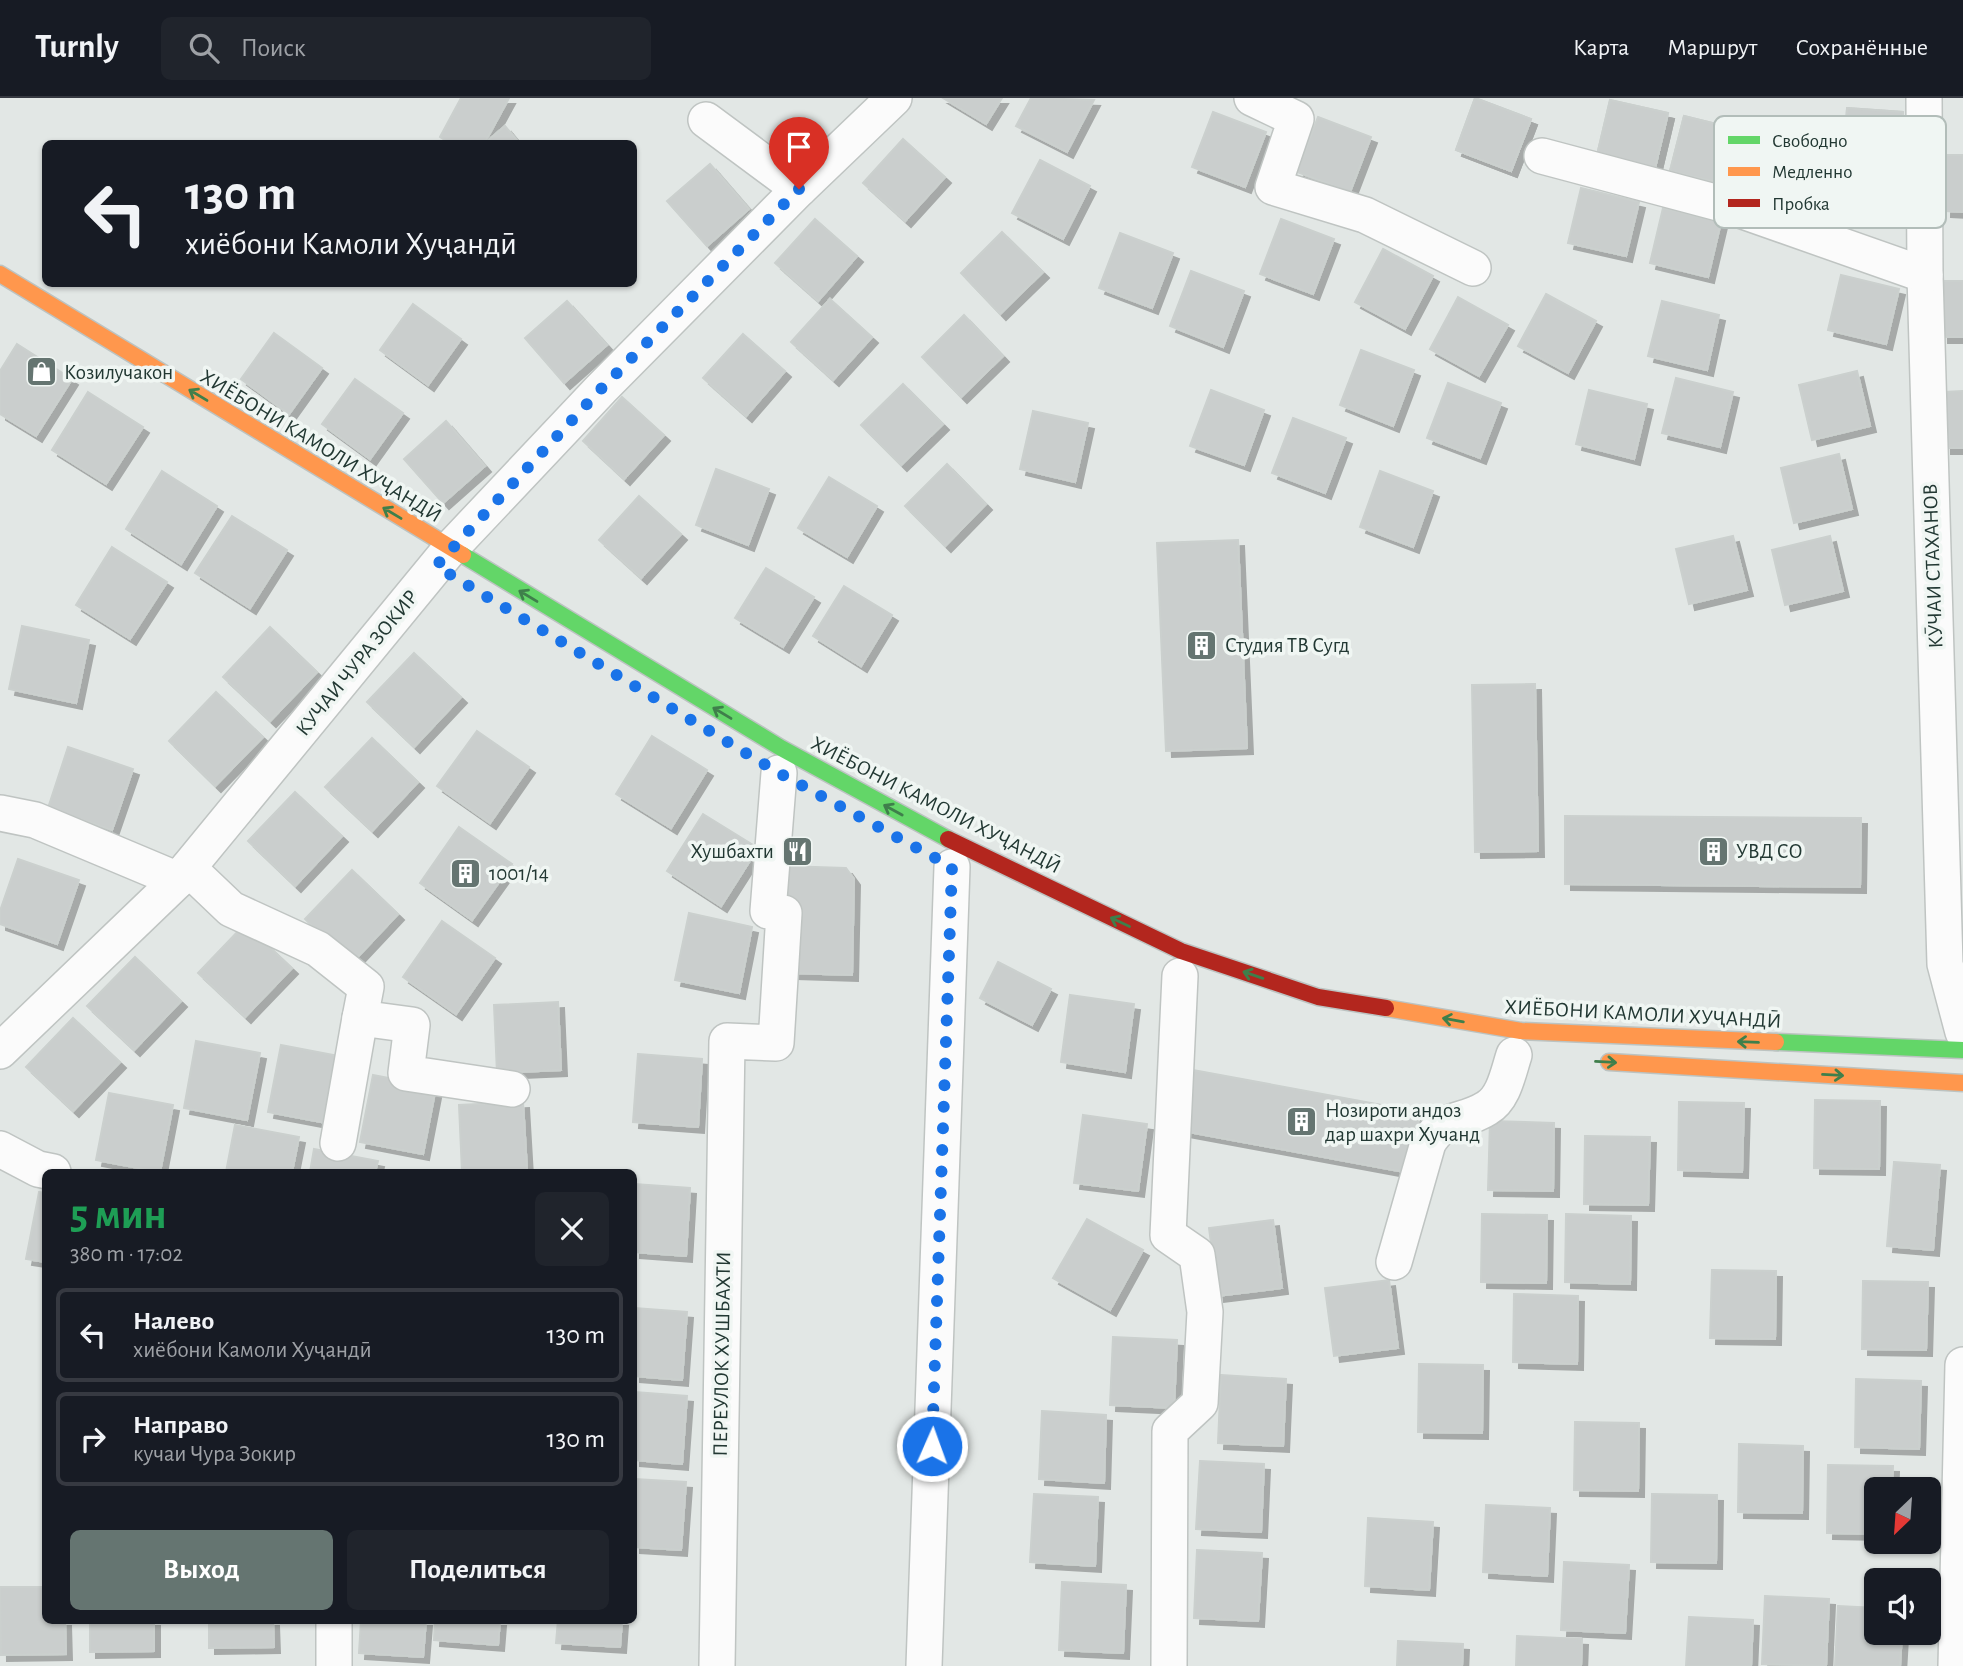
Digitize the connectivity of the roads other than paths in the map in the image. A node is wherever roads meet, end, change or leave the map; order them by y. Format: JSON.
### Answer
{"nodes":[{"id":1,"x":894,"y":98,"type":"edge"},
{"id":2,"x":1252,"y":98,"type":"edge"},
{"id":3,"x":1924,"y":98,"type":"edge"},
{"id":4,"x":1924,"y":116,"type":"edge"},
{"id":5,"x":706,"y":120,"type":"dead end"},
{"id":6,"x":1542,"y":156,"type":"dead end"},
{"id":7,"x":799,"y":189,"type":"junction"},
{"id":8,"x":1714,"y":202,"type":"edge"},
{"id":9,"x":1791,"y":228,"type":"edge"},
{"id":10,"x":1925,"y":228,"type":"edge"},
{"id":11,"x":1473,"y":268,"type":"dead end"},
{"id":12,"x":0,"y":274,"type":"edge"},
{"id":13,"x":1925,"y":275,"type":"junction"},
{"id":14,"x":440,"y":562,"type":"junction"},
{"id":15,"x":779,"y":773,"type":"dead end"},
{"id":16,"x":0,"y":813,"type":"edge"},
{"id":17,"x":952,"y":867,"type":"dead end"},
{"id":18,"x":183,"y":874,"type":"junction"},
{"id":19,"x":1180,"y":976,"type":"dead end"},
{"id":20,"x":360,"y":1018,"type":"junction"},
{"id":21,"x":1963,"y":1031,"type":"edge"},
{"id":22,"x":6,"y":1035,"type":"edge"},
{"id":23,"x":1963,"y":1050,"type":"edge"},
{"id":24,"x":1513,"y":1055,"type":"dead end"},
{"id":25,"x":1590,"y":1061,"type":"dead end"},
{"id":26,"x":1963,"y":1083,"type":"edge"},
{"id":27,"x":512,"y":1089,"type":"dead end"},
{"id":28,"x":338,"y":1143,"type":"dead end"},
{"id":29,"x":0,"y":1149,"type":"edge"},
{"id":30,"x":42,"y":1170,"type":"edge"},
{"id":31,"x":1394,"y":1262,"type":"dead end"},
{"id":32,"x":1963,"y":1365,"type":"edge"},
{"id":33,"x":334,"y":1624,"type":"edge"},
{"id":34,"x":334,"y":1666,"type":"edge"},
{"id":35,"x":717,"y":1666,"type":"edge"},
{"id":36,"x":924,"y":1666,"type":"edge"},
{"id":37,"x":1169,"y":1666,"type":"edge"},
{"id":38,"x":1956,"y":1666,"type":"edge"}],
"edges":[{"from":1,"to":7,"type":"street","name":"КУЧАИ ЧУРА ЗОКИР"},
{"from":2,"to":11,"type":"street"},
{"from":3,"to":4,"type":"street","name":"КӮЧАИ СТАХАНОВ"},
{"from":5,"to":7,"type":"street"},
{"from":6,"to":8,"type":"street"},
{"from":7,"to":14,"type":"street","name":"КУЧАИ ЧУРА ЗОКИР"},
{"from":9,"to":13,"type":"street"},
{"from":10,"to":13,"type":"street","name":"КӮЧАИ СТАХАНОВ"},
{"from":14,"to":12,"type":"main road","name":"ХИЁБОНИ КАМОЛИ ХУҶАНДӢ","one_way":true},
{"from":13,"to":21,"type":"street","name":"КӮЧАИ СТАХАНОВ"},
{"from":14,"to":18,"type":"street","name":"КУЧАИ ЧУРА ЗОКИР"},
{"from":23,"to":14,"type":"main road","name":"ХИЁБОНИ КАМОЛИ ХУҶАНДӢ","one_way":true},
{"from":15,"to":35,"type":"street","name":"ПЕРЕУЛОК ХУШБАХТИ"},
{"from":16,"to":18,"type":"street"},
{"from":17,"to":36,"type":"street"},
{"from":18,"to":20,"type":"street"},
{"from":18,"to":22,"type":"street","name":"КУЧАИ ЧУРА ЗОКИР"},
{"from":19,"to":37,"type":"street"},
{"from":20,"to":27,"type":"street"},
{"from":20,"to":28,"type":"street"},
{"from":24,"to":31,"type":"street"},
{"from":25,"to":26,"type":"main road","one_way":true},
{"from":29,"to":30,"type":"street"},
{"from":32,"to":38,"type":"street"},
{"from":33,"to":34,"type":"street"}]}
